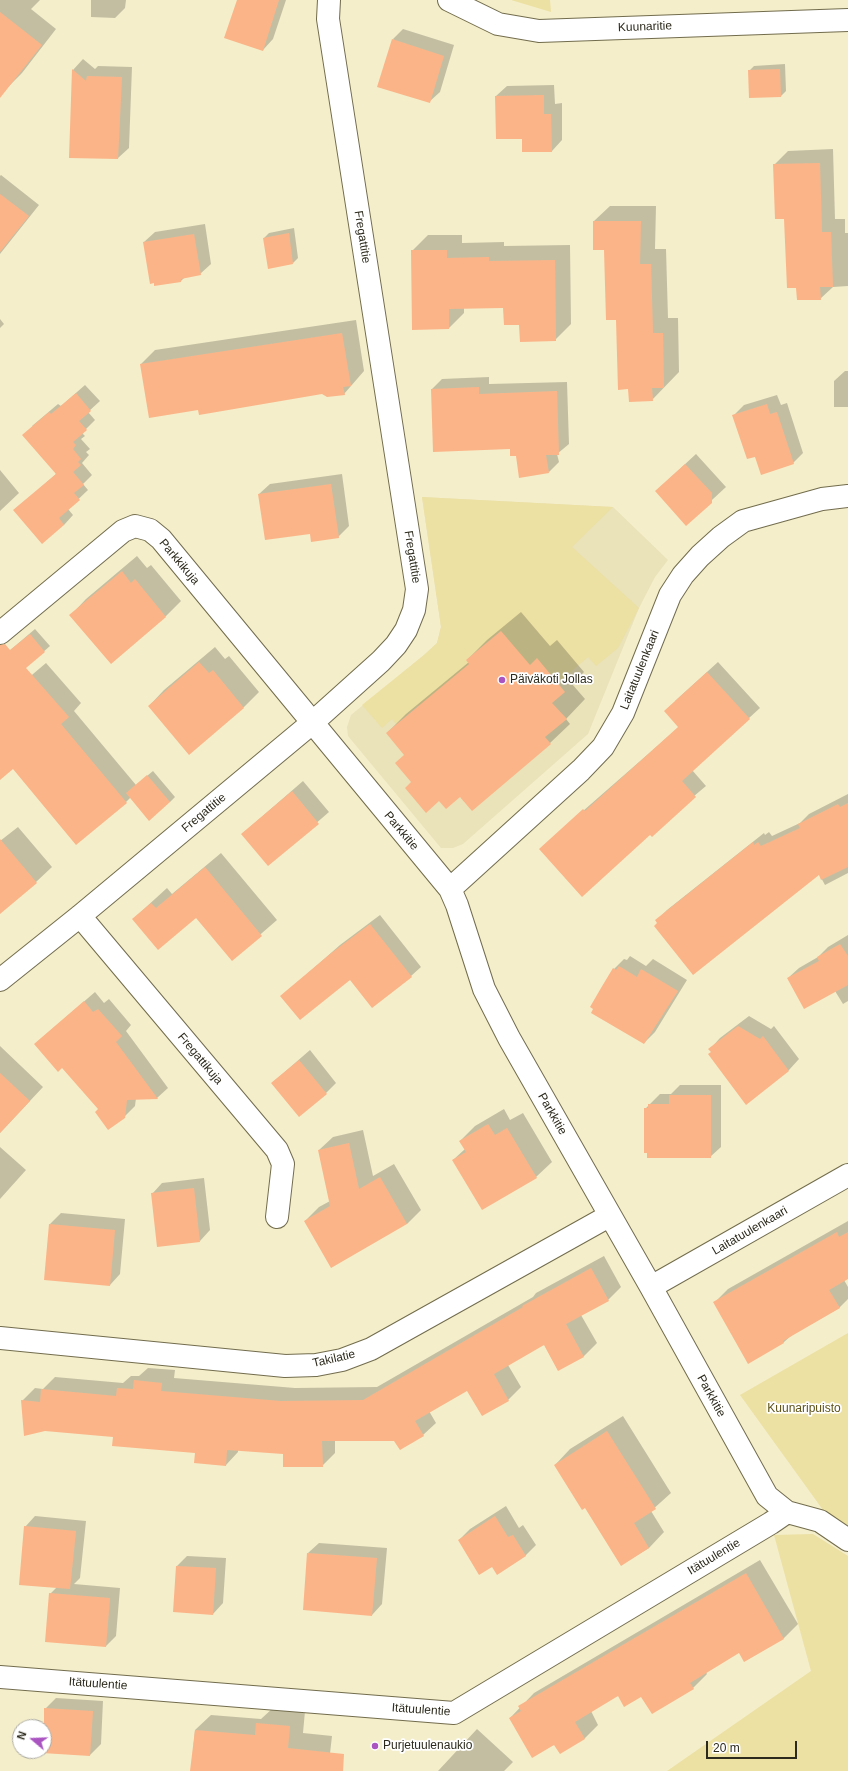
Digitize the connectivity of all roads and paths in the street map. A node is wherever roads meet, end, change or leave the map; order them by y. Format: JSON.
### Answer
{"nodes":[{"id":1,"x":329,"y":0,"type":"edge"},
{"id":2,"x":449,"y":0,"type":"edge"},
{"id":3,"x":848,"y":20,"type":"edge"},
{"id":4,"x":848,"y":496,"type":"edge"},
{"id":5,"x":0,"y":633,"type":"edge"},
{"id":6,"x":312,"y":723,"type":"junction"},
{"id":7,"x":450,"y":889,"type":"junction"},
{"id":8,"x":80,"y":916,"type":"junction"},
{"id":9,"x":0,"y":980,"type":"edge"},
{"id":10,"x":848,"y":1175,"type":"edge"},
{"id":11,"x":277,"y":1216,"type":"dead end"},
{"id":12,"x":610,"y":1216,"type":"junction"},
{"id":13,"x":651,"y":1287,"type":"junction"},
{"id":14,"x":0,"y":1338,"type":"edge"},
{"id":15,"x":787,"y":1512,"type":"junction"},
{"id":16,"x":848,"y":1540,"type":"edge"},
{"id":17,"x":0,"y":1677,"type":"edge"}],
"edges":[{"from":1,"to":6,"type":"street","name":"Fregattitie"},
{"from":2,"to":3,"type":"street","name":"Kuunaritie"},
{"from":4,"to":7,"type":"street","name":"Laitatuulenkaari"},
{"from":5,"to":6,"type":"street","name":"Parkkikuja"},
{"from":6,"to":7,"type":"street","name":"Parkkitie"},
{"from":6,"to":8,"type":"street","name":"Fregattitie"},
{"from":7,"to":12,"type":"street","name":"Parkkitie"},
{"from":8,"to":9,"type":"street","name":"Fregattitie"},
{"from":8,"to":11,"type":"street","name":"Fregattikuja"},
{"from":10,"to":13,"type":"street","name":"Laitatuulenkaari"},
{"from":12,"to":13,"type":"street","name":"Parkkitie"},
{"from":12,"to":14,"type":"street","name":"Takilatie"},
{"from":13,"to":15,"type":"street","name":"Parkkitie"},
{"from":15,"to":16,"type":"street"},
{"from":15,"to":17,"type":"street","name":"Itätuulentie"}]}
